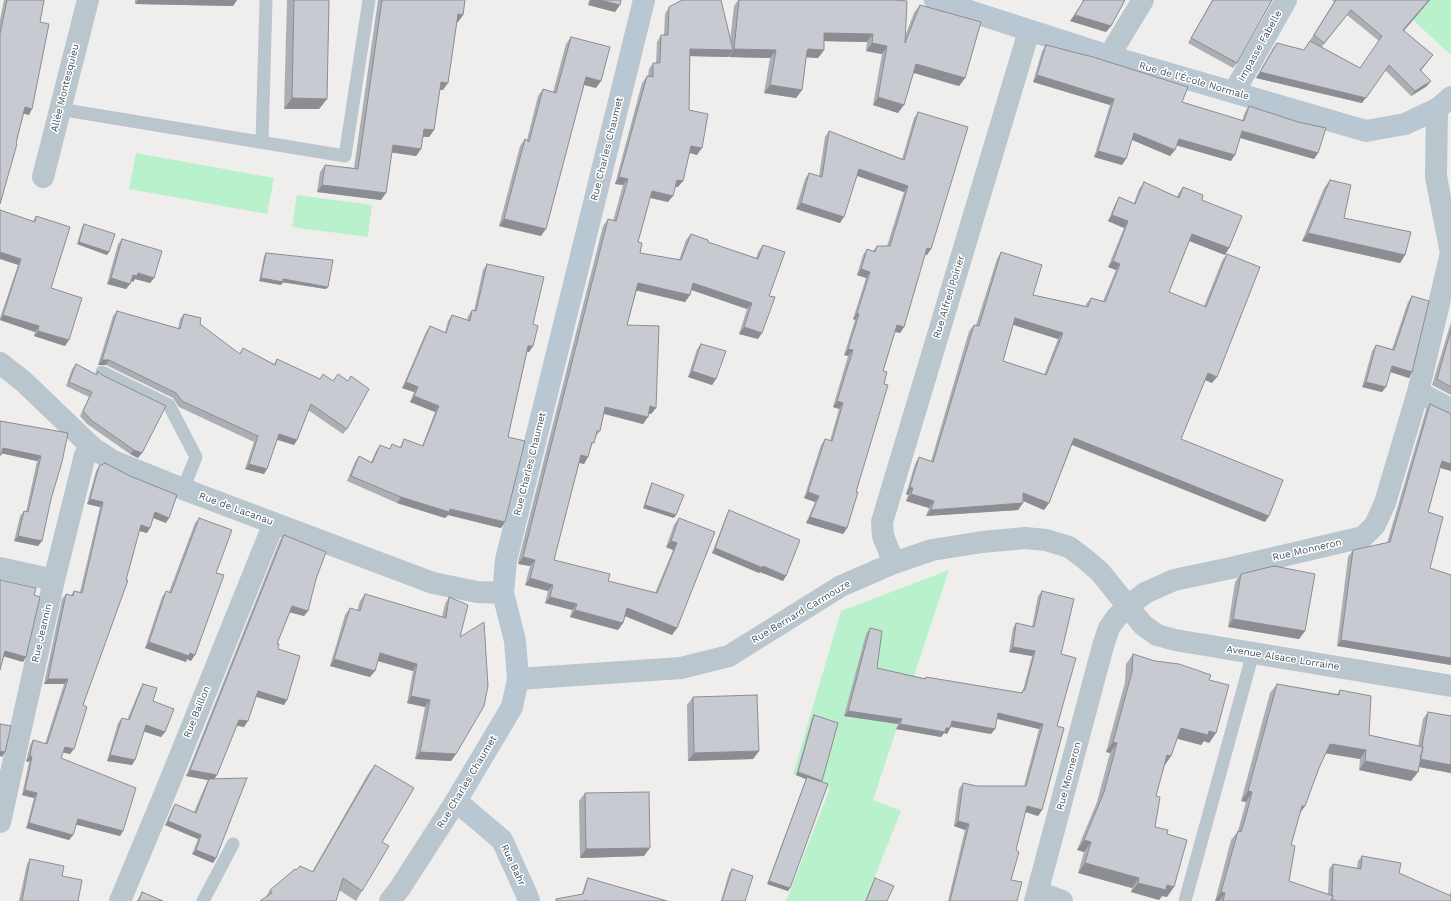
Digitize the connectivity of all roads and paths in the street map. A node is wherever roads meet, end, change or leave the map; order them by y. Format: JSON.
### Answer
{"nodes":[{"id":1,"x":88,"y":0,"type":"edge"},
{"id":2,"x":266,"y":0,"type":"edge"},
{"id":3,"x":369,"y":0,"type":"edge"},
{"id":4,"x":644,"y":0,"type":"edge"},
{"id":5,"x":935,"y":0,"type":"edge"},
{"id":6,"x":1143,"y":0,"type":"edge"},
{"id":7,"x":1286,"y":0,"type":"edge"},
{"id":8,"x":1029,"y":31,"type":"junction"},
{"id":9,"x":1109,"y":56,"type":"junction"},
{"id":10,"x":1234,"y":92,"type":"junction"},
{"id":11,"x":1444,"y":103,"type":"edge"},
{"id":12,"x":59,"y":109,"type":"junction"},
{"id":13,"x":262,"y":142,"type":"junction"},
{"id":14,"x":43,"y":177,"type":"dead end"},
{"id":15,"x":0,"y":364,"type":"edge"},
{"id":16,"x":102,"y":372,"type":"edge"},
{"id":17,"x":1418,"y":392,"type":"junction"},
{"id":18,"x":1451,"y":410,"type":"edge"},
{"id":19,"x":93,"y":448,"type":"junction"},
{"id":20,"x":183,"y":489,"type":"junction"},
{"id":21,"x":274,"y":523,"type":"junction"},
{"id":22,"x":894,"y":563,"type":"junction"},
{"id":23,"x":0,"y":568,"type":"edge"},
{"id":24,"x":54,"y":580,"type":"junction"},
{"id":25,"x":503,"y":593,"type":"junction"},
{"id":26,"x":1128,"y":606,"type":"junction"},
{"id":27,"x":1253,"y":653,"type":"junction"},
{"id":28,"x":518,"y":679,"type":"junction"},
{"id":29,"x":1451,"y":686,"type":"edge"},
{"id":30,"x":456,"y":801,"type":"junction"},
{"id":31,"x":0,"y":822,"type":"edge"},
{"id":32,"x":233,"y":844,"type":"dead end"},
{"id":33,"x":1037,"y":897,"type":"edge"},
{"id":34,"x":120,"y":901,"type":"edge"},
{"id":35,"x":203,"y":901,"type":"edge"},
{"id":36,"x":390,"y":901,"type":"edge"},
{"id":37,"x":528,"y":901,"type":"edge"},
{"id":38,"x":1062,"y":901,"type":"edge"},
{"id":39,"x":1184,"y":901,"type":"edge"}],
"edges":[{"from":1,"to":12,"type":"street","name":"Allée Montesquieu"},
{"from":2,"to":13,"type":"lane"},
{"from":3,"to":13,"type":"lane"},
{"from":4,"to":25,"type":"street","name":"Rue Charles Chaumet"},
{"from":5,"to":8,"type":"street","name":"Rue de l'École Normale"},
{"from":6,"to":9,"type":"street"},
{"from":7,"to":10,"type":"street","name":"Impasse Fabelle"},
{"from":8,"to":9,"type":"street","name":"Rue de l'École Normale"},
{"from":8,"to":22,"type":"street","name":"Rue Alfred Poirier"},
{"from":9,"to":10,"type":"street","name":"Rue de l'École Normale"},
{"from":10,"to":11,"type":"street","name":"Rue de l'École Normale"},
{"from":11,"to":17,"type":"street","name":"Rue Monneron"},
{"from":12,"to":13,"type":"lane"},
{"from":12,"to":14,"type":"street","name":"Allée Montesquieu"},
{"from":15,"to":19,"type":"street","name":"Rue de Lacanau"},
{"from":16,"to":20,"type":"lane"},
{"from":17,"to":18,"type":"street"},
{"from":17,"to":26,"type":"street","name":"Rue Monneron"},
{"from":19,"to":20,"type":"street","name":"Rue de Lacanau"},
{"from":19,"to":24,"type":"street","name":"Rue Jeannin"},
{"from":20,"to":21,"type":"street","name":"Rue de Lacanau"},
{"from":21,"to":25,"type":"street","name":"Rue de Lacanau"},
{"from":21,"to":34,"type":"street","name":"Rue Baillon"},
{"from":22,"to":26,"type":"street","name":"Rue Bernard Carmouze"},
{"from":22,"to":28,"type":"street","name":"Rue Bernard Carmouze"},
{"from":23,"to":24,"type":"street"},
{"from":24,"to":31,"type":"street","name":"Rue Jeannin"},
{"from":25,"to":28,"type":"street","name":"Rue Charles Chaumet"},
{"from":26,"to":27,"type":"street","name":"Avenue Alsace Lorraine"},
{"from":26,"to":33,"type":"street","name":"Rue Monneron"},
{"from":27,"to":29,"type":"street","name":"Avenue Alsace Lorraine"},
{"from":27,"to":39,"type":"lane"},
{"from":28,"to":30,"type":"street","name":"Rue Charles Chaumet"},
{"from":30,"to":36,"type":"street","name":"Rue Charles Chaumet"},
{"from":30,"to":37,"type":"street","name":"Rue Bahr"},
{"from":32,"to":35,"type":"lane"},
{"from":33,"to":38,"type":"street"}]}
